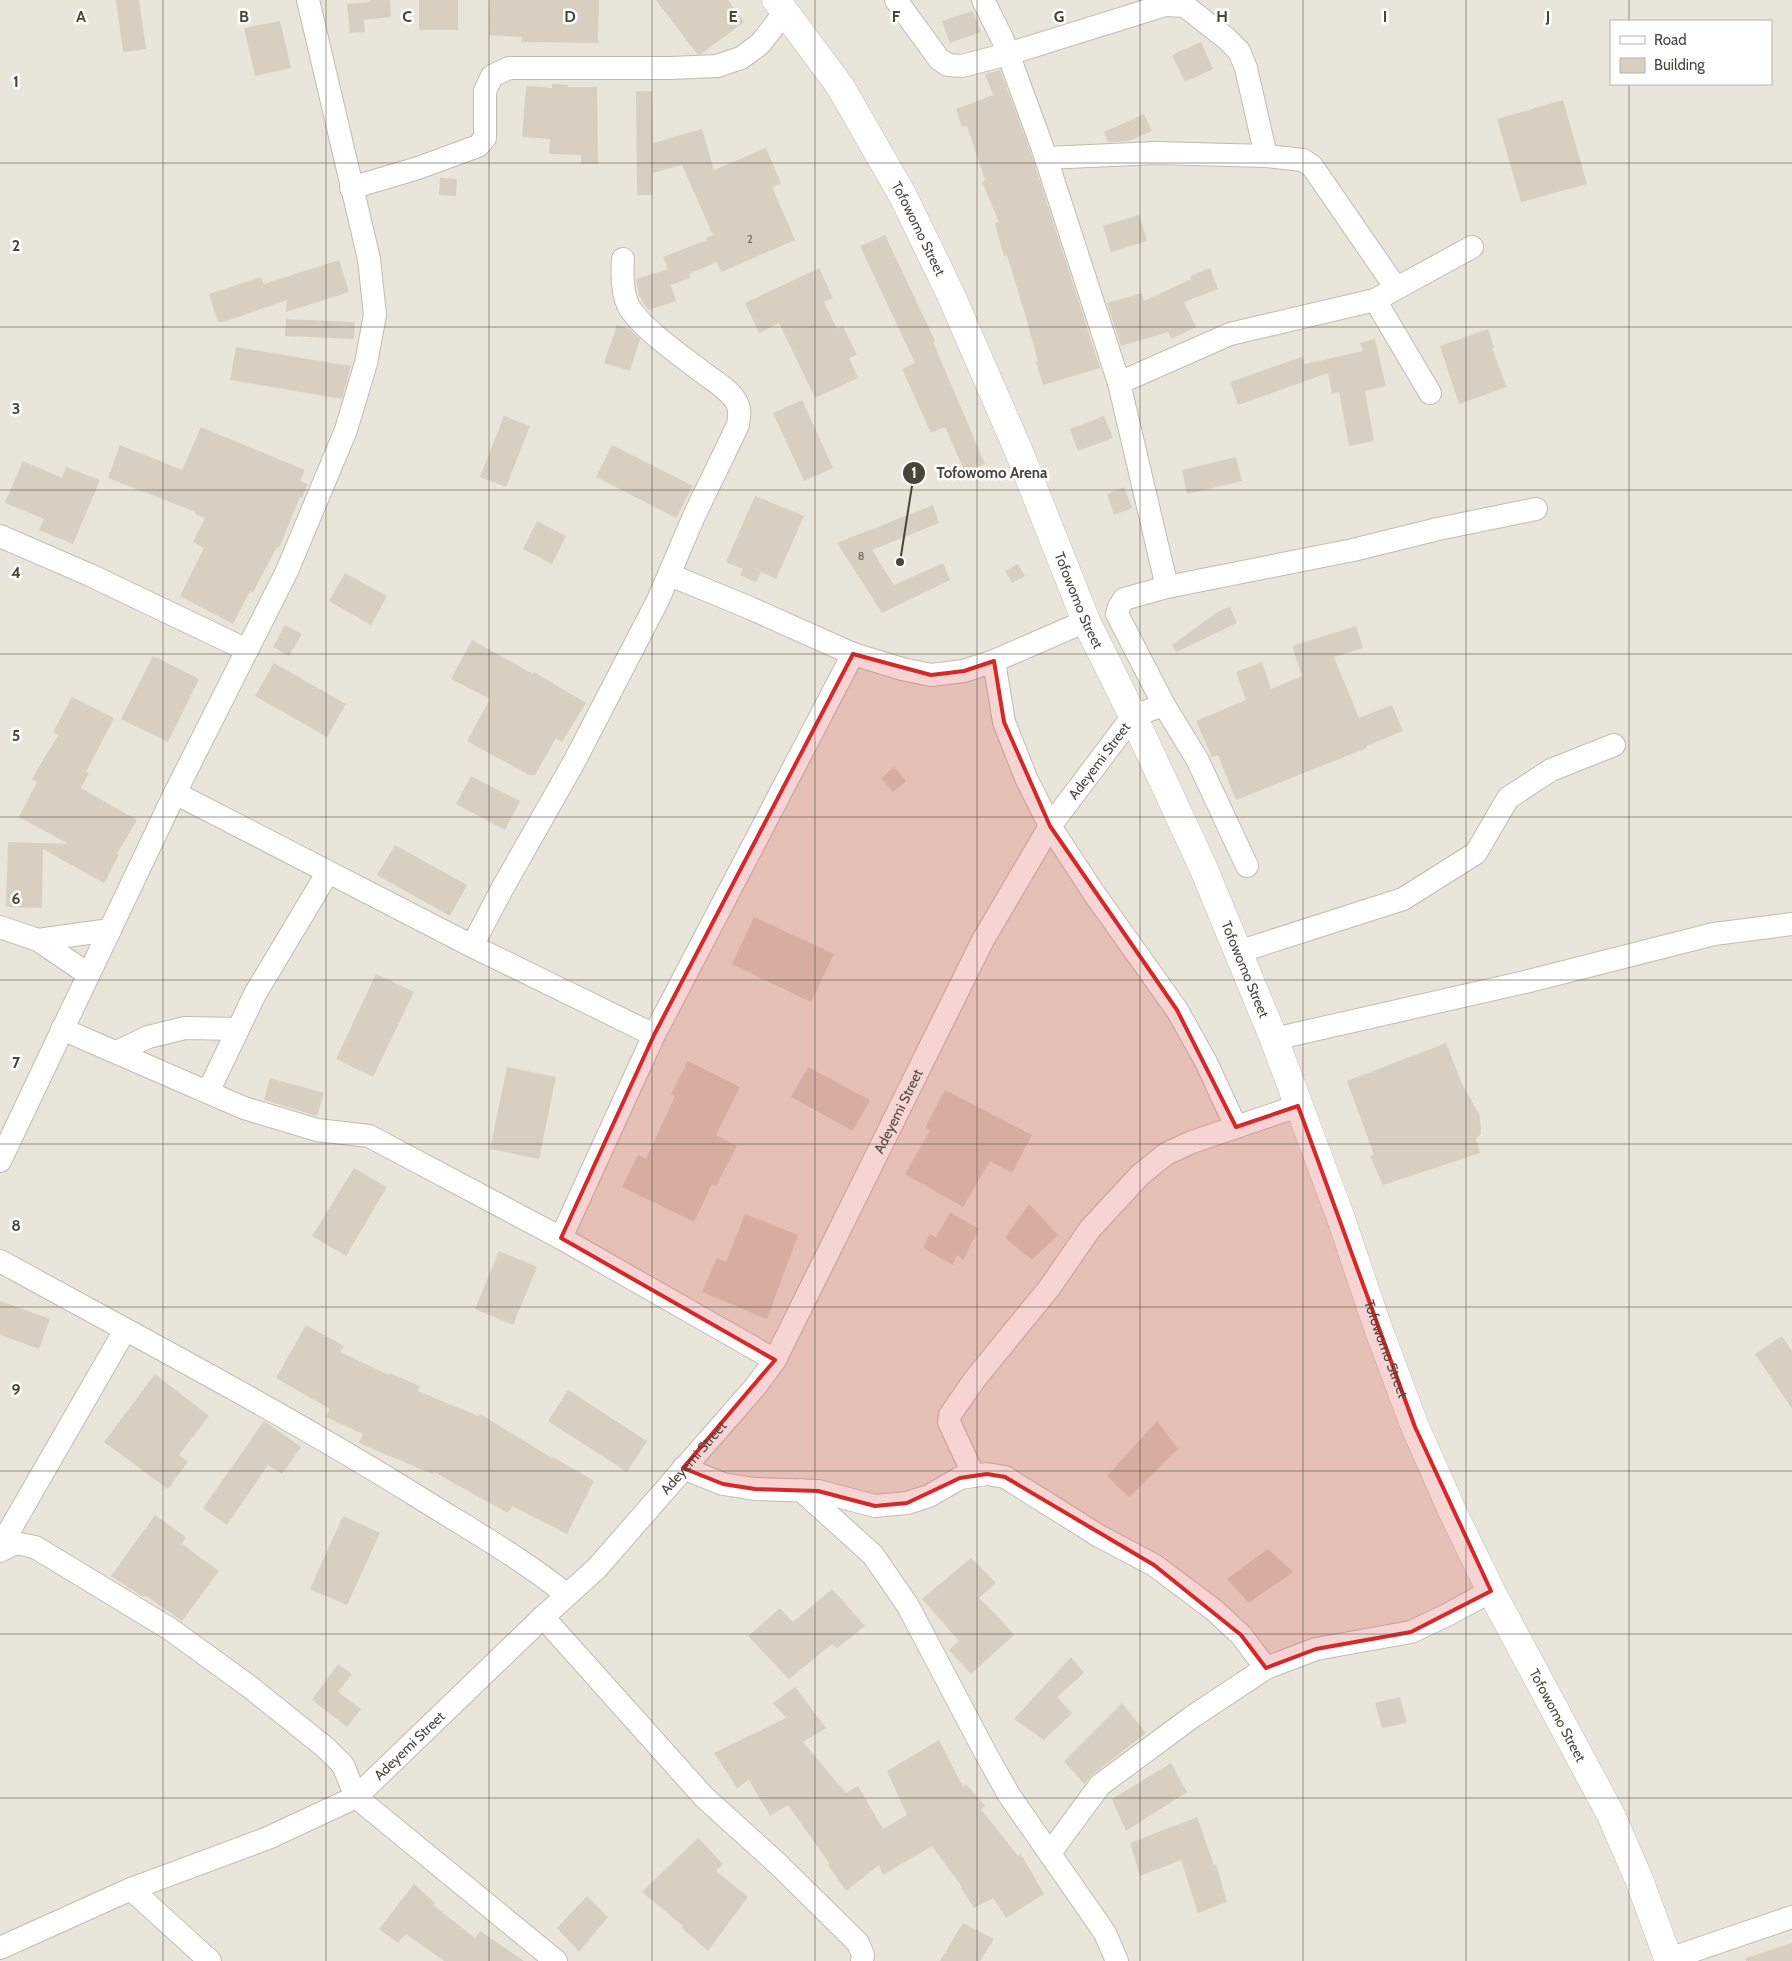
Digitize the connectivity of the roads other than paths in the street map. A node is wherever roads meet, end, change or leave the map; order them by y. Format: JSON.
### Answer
{"nodes":[{"id":1,"x":308,"y":0,"type":"edge"},
{"id":2,"x":896,"y":0,"type":"edge"},
{"id":3,"x":983,"y":0,"type":"edge"},
{"id":4,"x":780,"y":6,"type":"edge"},
{"id":5,"x":1008,"y":54,"type":"junction"},
{"id":6,"x":1266,"y":156,"type":"junction"},
{"id":7,"x":1046,"y":158,"type":"junction"},
{"id":8,"x":351,"y":188,"type":"junction"},
{"id":9,"x":1472,"y":246,"type":"dead end"},
{"id":10,"x":623,"y":259,"type":"dead end"},
{"id":11,"x":1396,"y":288,"type":"junction"},
{"id":12,"x":1374,"y":300,"type":"junction"},
{"id":13,"x":1119,"y":383,"type":"junction"},
{"id":14,"x":1430,"y":393,"type":"dead end"},
{"id":15,"x":1536,"y":509,"type":"dead end"},
{"id":16,"x":0,"y":536,"type":"edge"},
{"id":17,"x":670,"y":575,"type":"junction"},
{"id":18,"x":1167,"y":587,"type":"junction"},
{"id":19,"x":1086,"y":621,"type":"junction"},
{"id":20,"x":248,"y":650,"type":"junction"},
{"id":21,"x":853,"y":654,"type":"junction"},
{"id":22,"x":994,"y":661,"type":"junction"},
{"id":23,"x":1164,"y":705,"type":"junction"},
{"id":24,"x":1133,"y":716,"type":"junction"},
{"id":25,"x":1614,"y":745,"type":"dead end"},
{"id":26,"x":175,"y":793,"type":"junction"},
{"id":27,"x":1050,"y":826,"type":"junction"},
{"id":28,"x":1247,"y":866,"type":"dead end"},
{"id":29,"x":328,"y":872,"type":"junction"},
{"id":30,"x":1792,"y":924,"type":"edge"},
{"id":31,"x":0,"y":927,"type":"edge"},
{"id":32,"x":110,"y":930,"type":"junction"},
{"id":33,"x":38,"y":940,"type":"junction"},
{"id":34,"x":472,"y":946,"type":"junction"},
{"id":35,"x":1238,"y":952,"type":"junction"},
{"id":36,"x":88,"y":974,"type":"junction"},
{"id":37,"x":62,"y":1029,"type":"junction"},
{"id":38,"x":237,"y":1029,"type":"junction"},
{"id":39,"x":654,"y":1035,"type":"junction"},
{"id":40,"x":1274,"y":1039,"type":"junction"},
{"id":41,"x":117,"y":1052,"type":"junction"},
{"id":42,"x":208,"y":1092,"type":"junction"},
{"id":43,"x":1298,"y":1106,"type":"junction"},
{"id":44,"x":1236,"y":1127,"type":"junction"},
{"id":45,"x":0,"y":1161,"type":"edge"},
{"id":46,"x":561,"y":1238,"type":"junction"},
{"id":47,"x":0,"y":1261,"type":"edge"},
{"id":48,"x":125,"y":1330,"type":"junction"},
{"id":49,"x":775,"y":1360,"type":"junction"},
{"id":50,"x":683,"y":1468,"type":"junction"},
{"id":51,"x":974,"y":1476,"type":"junction"},
{"id":52,"x":801,"y":1490,"type":"junction"},
{"id":53,"x":0,"y":1547,"type":"edge"},
{"id":54,"x":0,"y":1551,"type":"edge"},
{"id":55,"x":1491,"y":1591,"type":"junction"},
{"id":56,"x":567,"y":1595,"type":"junction"},
{"id":57,"x":543,"y":1617,"type":"junction"},
{"id":58,"x":1266,"y":1668,"type":"junction"},
{"id":59,"x":356,"y":1797,"type":"junction"},
{"id":60,"x":1050,"y":1853,"type":"junction"},
{"id":61,"x":131,"y":1890,"type":"junction"},
{"id":62,"x":1792,"y":1917,"type":"edge"},
{"id":63,"x":0,"y":1948,"type":"edge"},
{"id":64,"x":1669,"y":1960,"type":"edge"},
{"id":65,"x":210,"y":1961,"type":"edge"},
{"id":66,"x":556,"y":1961,"type":"edge"},
{"id":67,"x":862,"y":1961,"type":"edge"},
{"id":68,"x":1117,"y":1961,"type":"edge"}],
"edges":[{"from":1,"to":8,"type":"street"},
{"from":2,"to":5,"type":"street"},
{"from":3,"to":5,"type":"street"},
{"from":4,"to":8,"type":"street"},
{"from":4,"to":19,"type":"street","name":"Tofowomo Street"},
{"from":5,"to":6,"type":"street"},
{"from":5,"to":7,"type":"street"},
{"from":6,"to":7,"type":"street"},
{"from":6,"to":11,"type":"street"},
{"from":7,"to":13,"type":"street"},
{"from":8,"to":20,"type":"street"},
{"from":9,"to":11,"type":"street"},
{"from":10,"to":17,"type":"street"},
{"from":11,"to":12,"type":"street"},
{"from":12,"to":13,"type":"street"},
{"from":12,"to":14,"type":"street"},
{"from":13,"to":18,"type":"street"},
{"from":15,"to":18,"type":"street"},
{"from":16,"to":20,"type":"street"},
{"from":17,"to":21,"type":"street"},
{"from":17,"to":34,"type":"street"},
{"from":18,"to":23,"type":"street"},
{"from":19,"to":22,"type":"street"},
{"from":19,"to":24,"type":"street","name":"Tofowomo Street"},
{"from":20,"to":26,"type":"street"},
{"from":21,"to":22,"type":"street"},
{"from":21,"to":39,"type":"street"},
{"from":22,"to":27,"type":"street"},
{"from":23,"to":24,"type":"street"},
{"from":23,"to":28,"type":"street"},
{"from":24,"to":27,"type":"street","name":"Adeyemi Street"},
{"from":24,"to":35,"type":"street","name":"Tofowomo Street"},
{"from":25,"to":35,"type":"street"},
{"from":26,"to":29,"type":"street"},
{"from":26,"to":32,"type":"street"},
{"from":27,"to":44,"type":"street"},
{"from":27,"to":49,"type":"street","name":"Adeyemi Street"},
{"from":29,"to":34,"type":"street"},
{"from":29,"to":38,"type":"street"},
{"from":30,"to":40,"type":"street"},
{"from":31,"to":33,"type":"street"},
{"from":32,"to":33,"type":"street"},
{"from":32,"to":36,"type":"street"},
{"from":33,"to":36,"type":"street"},
{"from":34,"to":39,"type":"street"},
{"from":35,"to":40,"type":"street","name":"Tofowomo Street"},
{"from":36,"to":37,"type":"street"},
{"from":37,"to":41,"type":"street"},
{"from":37,"to":45,"type":"street"},
{"from":38,"to":41,"type":"street"},
{"from":38,"to":42,"type":"street"},
{"from":39,"to":46,"type":"street"},
{"from":40,"to":43,"type":"street","name":"Tofowomo Street"},
{"from":41,"to":42,"type":"street"},
{"from":42,"to":46,"type":"street"},
{"from":43,"to":44,"type":"street"},
{"from":43,"to":55,"type":"street","name":"Tofowomo Street"},
{"from":44,"to":51,"type":"street"},
{"from":46,"to":49,"type":"street"},
{"from":47,"to":48,"type":"street"},
{"from":48,"to":53,"type":"street"},
{"from":48,"to":56,"type":"street"},
{"from":49,"to":50,"type":"street","name":"Adeyemi Street"},
{"from":50,"to":52,"type":"street"},
{"from":50,"to":56,"type":"street","name":"Adeyemi Street"},
{"from":51,"to":52,"type":"street"},
{"from":51,"to":58,"type":"street"},
{"from":52,"to":60,"type":"street"},
{"from":54,"to":59,"type":"street"},
{"from":55,"to":58,"type":"street"},
{"from":55,"to":64,"type":"street","name":"Tofowomo Street"},
{"from":56,"to":57,"type":"street","name":"Adeyemi Street"},
{"from":57,"to":59,"type":"street","name":"Adeyemi Street"},
{"from":57,"to":67,"type":"street"},
{"from":58,"to":60,"type":"street"},
{"from":59,"to":61,"type":"street","name":"Adeyemi Street"},
{"from":59,"to":66,"type":"street"},
{"from":60,"to":68,"type":"street"},
{"from":61,"to":63,"type":"street","name":"Adeyemi Street"},
{"from":61,"to":65,"type":"street"},
{"from":62,"to":64,"type":"street"}]}
